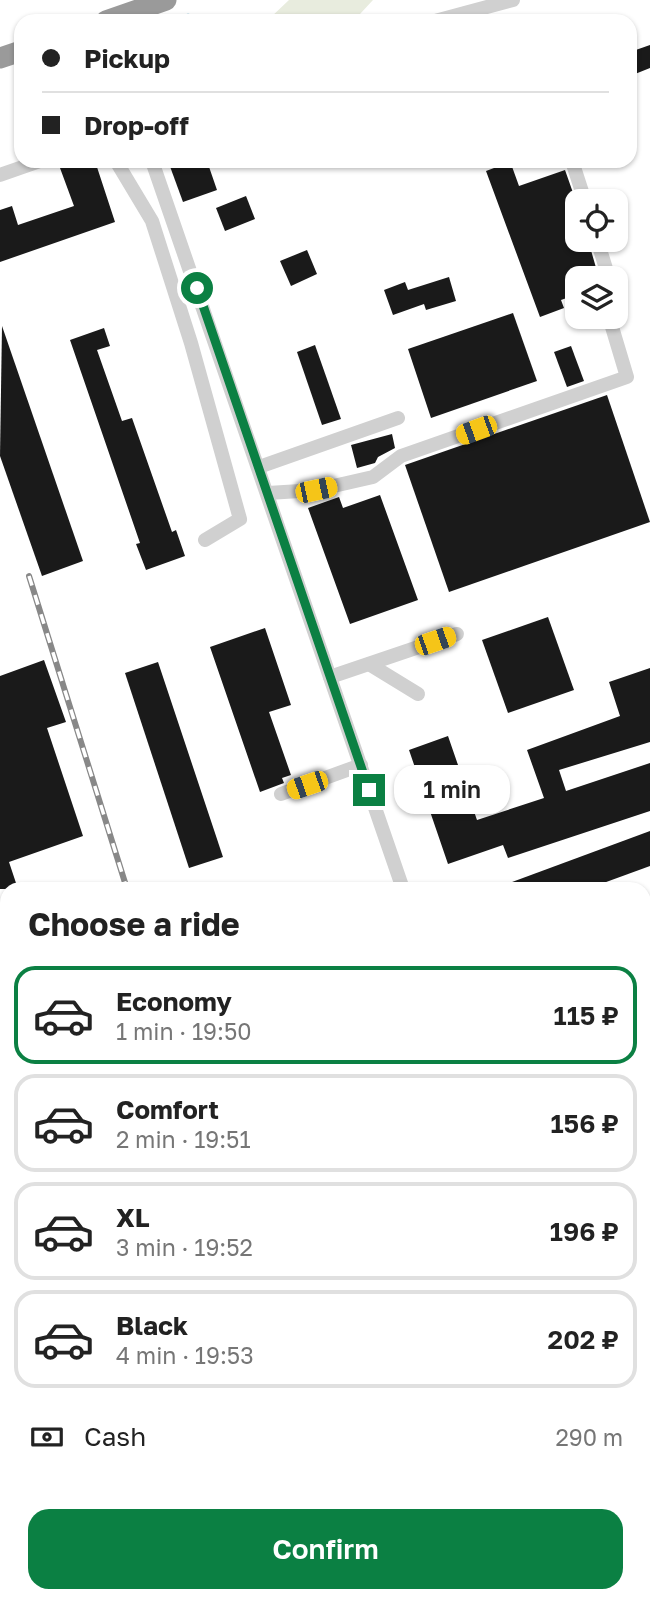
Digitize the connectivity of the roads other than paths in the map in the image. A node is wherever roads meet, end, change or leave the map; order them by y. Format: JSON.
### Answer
{"nodes":[{"id":1,"x":166,"y":0,"type":"edge"},
{"id":2,"x":513,"y":0,"type":"edge"},
{"id":3,"x":126,"y":14,"type":"edge"},
{"id":4,"x":483,"y":14,"type":"edge"},
{"id":5,"x":20,"y":168,"type":"edge"},
{"id":6,"x":120,"y":168,"type":"edge"},
{"id":7,"x":154,"y":168,"type":"edge"},
{"id":8,"x":574,"y":168,"type":"edge"},
{"id":9,"x":0,"y":175,"type":"edge"},
{"id":10,"x":581,"y":189,"type":"edge"},
{"id":11,"x":613,"y":329,"type":"edge"},
{"id":12,"x":398,"y":418,"type":"dead end"},
{"id":13,"x":259,"y":467,"type":"junction"},
{"id":14,"x":268,"y":494,"type":"junction"},
{"id":15,"x":205,"y":540,"type":"dead end"},
{"id":16,"x":457,"y":634,"type":"dead end"},
{"id":17,"x":369,"y":664,"type":"junction"},
{"id":18,"x":330,"y":677,"type":"junction"},
{"id":19,"x":418,"y":694,"type":"dead end"},
{"id":20,"x":361,"y":765,"type":"junction"},
{"id":21,"x":281,"y":794,"type":"dead end"},
{"id":22,"x":401,"y":882,"type":"edge"}],
"edges":[{"from":1,"to":3,"type":"highway"},
{"from":2,"to":4,"type":"street"},
{"from":5,"to":9,"type":"street"},
{"from":6,"to":15,"type":"street"},
{"from":7,"to":13,"type":"street"},
{"from":8,"to":10,"type":"street"},
{"from":11,"to":14,"type":"street"},
{"from":12,"to":13,"type":"street"},
{"from":13,"to":14,"type":"street"},
{"from":14,"to":18,"type":"street"},
{"from":16,"to":17,"type":"street"},
{"from":17,"to":18,"type":"street"},
{"from":17,"to":19,"type":"street"},
{"from":18,"to":20,"type":"street"},
{"from":20,"to":21,"type":"street"},
{"from":20,"to":22,"type":"street"}]}
